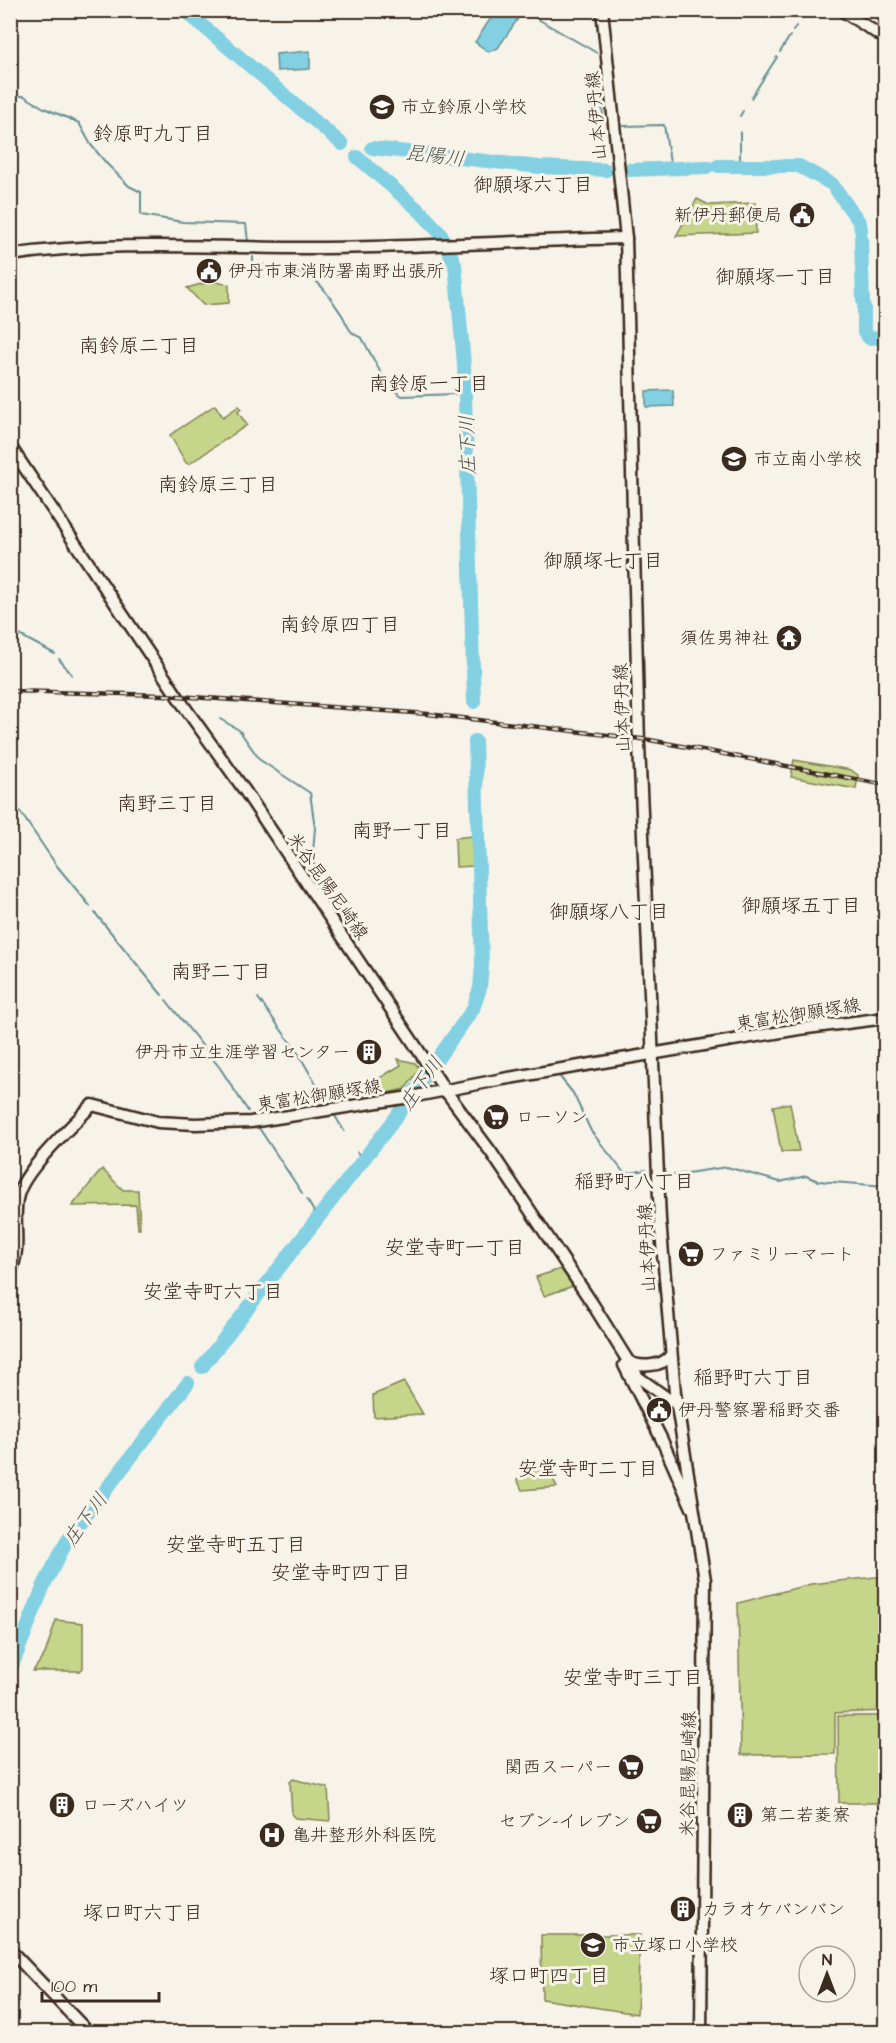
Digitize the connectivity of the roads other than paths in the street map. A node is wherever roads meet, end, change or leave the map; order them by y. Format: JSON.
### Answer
{"nodes":[{"id":1,"x":602,"y":10,"type":"edge"},
{"id":2,"x":841,"y":10,"type":"edge"},
{"id":3,"x":885,"y":39,"type":"edge"},
{"id":4,"x":626,"y":238,"type":"junction"},
{"id":5,"x":10,"y":255,"type":"edge"},
{"id":6,"x":10,"y":446,"type":"edge"},
{"id":7,"x":885,"y":1018,"type":"edge"},
{"id":8,"x":652,"y":1054,"type":"junction"},
{"id":9,"x":445,"y":1090,"type":"junction"},
{"id":10,"x":10,"y":1273,"type":"edge"},
{"id":11,"x":616,"y":1346,"type":"junction"},
{"id":12,"x":671,"y":1355,"type":"junction"},
{"id":13,"x":627,"y":1361,"type":"junction"},
{"id":14,"x":677,"y":1406,"type":"junction"},
{"id":15,"x":696,"y":1516,"type":"junction"},
{"id":16,"x":10,"y":1950,"type":"edge"},
{"id":17,"x":88,"y":2032,"type":"edge"},
{"id":18,"x":701,"y":2032,"type":"edge"}],
"edges":[{"from":1,"to":4,"type":"main road","name":"山本伊丹線"},
{"from":2,"to":3,"type":"main road"},
{"from":4,"to":5,"type":"main road"},
{"from":4,"to":8,"type":"main road","name":"山本伊丹線"},
{"from":6,"to":9,"type":"main road","name":"米谷昆陽尼崎線"},
{"from":7,"to":8,"type":"main road","name":"東富松御願塚線"},
{"from":8,"to":9,"type":"main road","name":"東富松御願塚線"},
{"from":8,"to":12,"type":"main road","name":"山本伊丹線"},
{"from":9,"to":10,"type":"main road","name":"東富松御願塚線"},
{"from":9,"to":11,"type":"main road","name":"米谷昆陽尼崎線"},
{"from":11,"to":13,"type":"main road","name":"米谷昆陽尼崎線"},
{"from":11,"to":15,"type":"main road","name":"米谷昆陽尼崎線"},
{"from":12,"to":13,"type":"main road"},
{"from":12,"to":14,"type":"main road","name":"山本伊丹線"},
{"from":13,"to":14,"type":"main road","name":"米谷昆陽尼崎線"},
{"from":14,"to":15,"type":"main road","name":"米谷昆陽尼崎線"},
{"from":15,"to":18,"type":"main road","name":"米谷昆陽尼崎線"},
{"from":16,"to":17,"type":"main road"}]}
